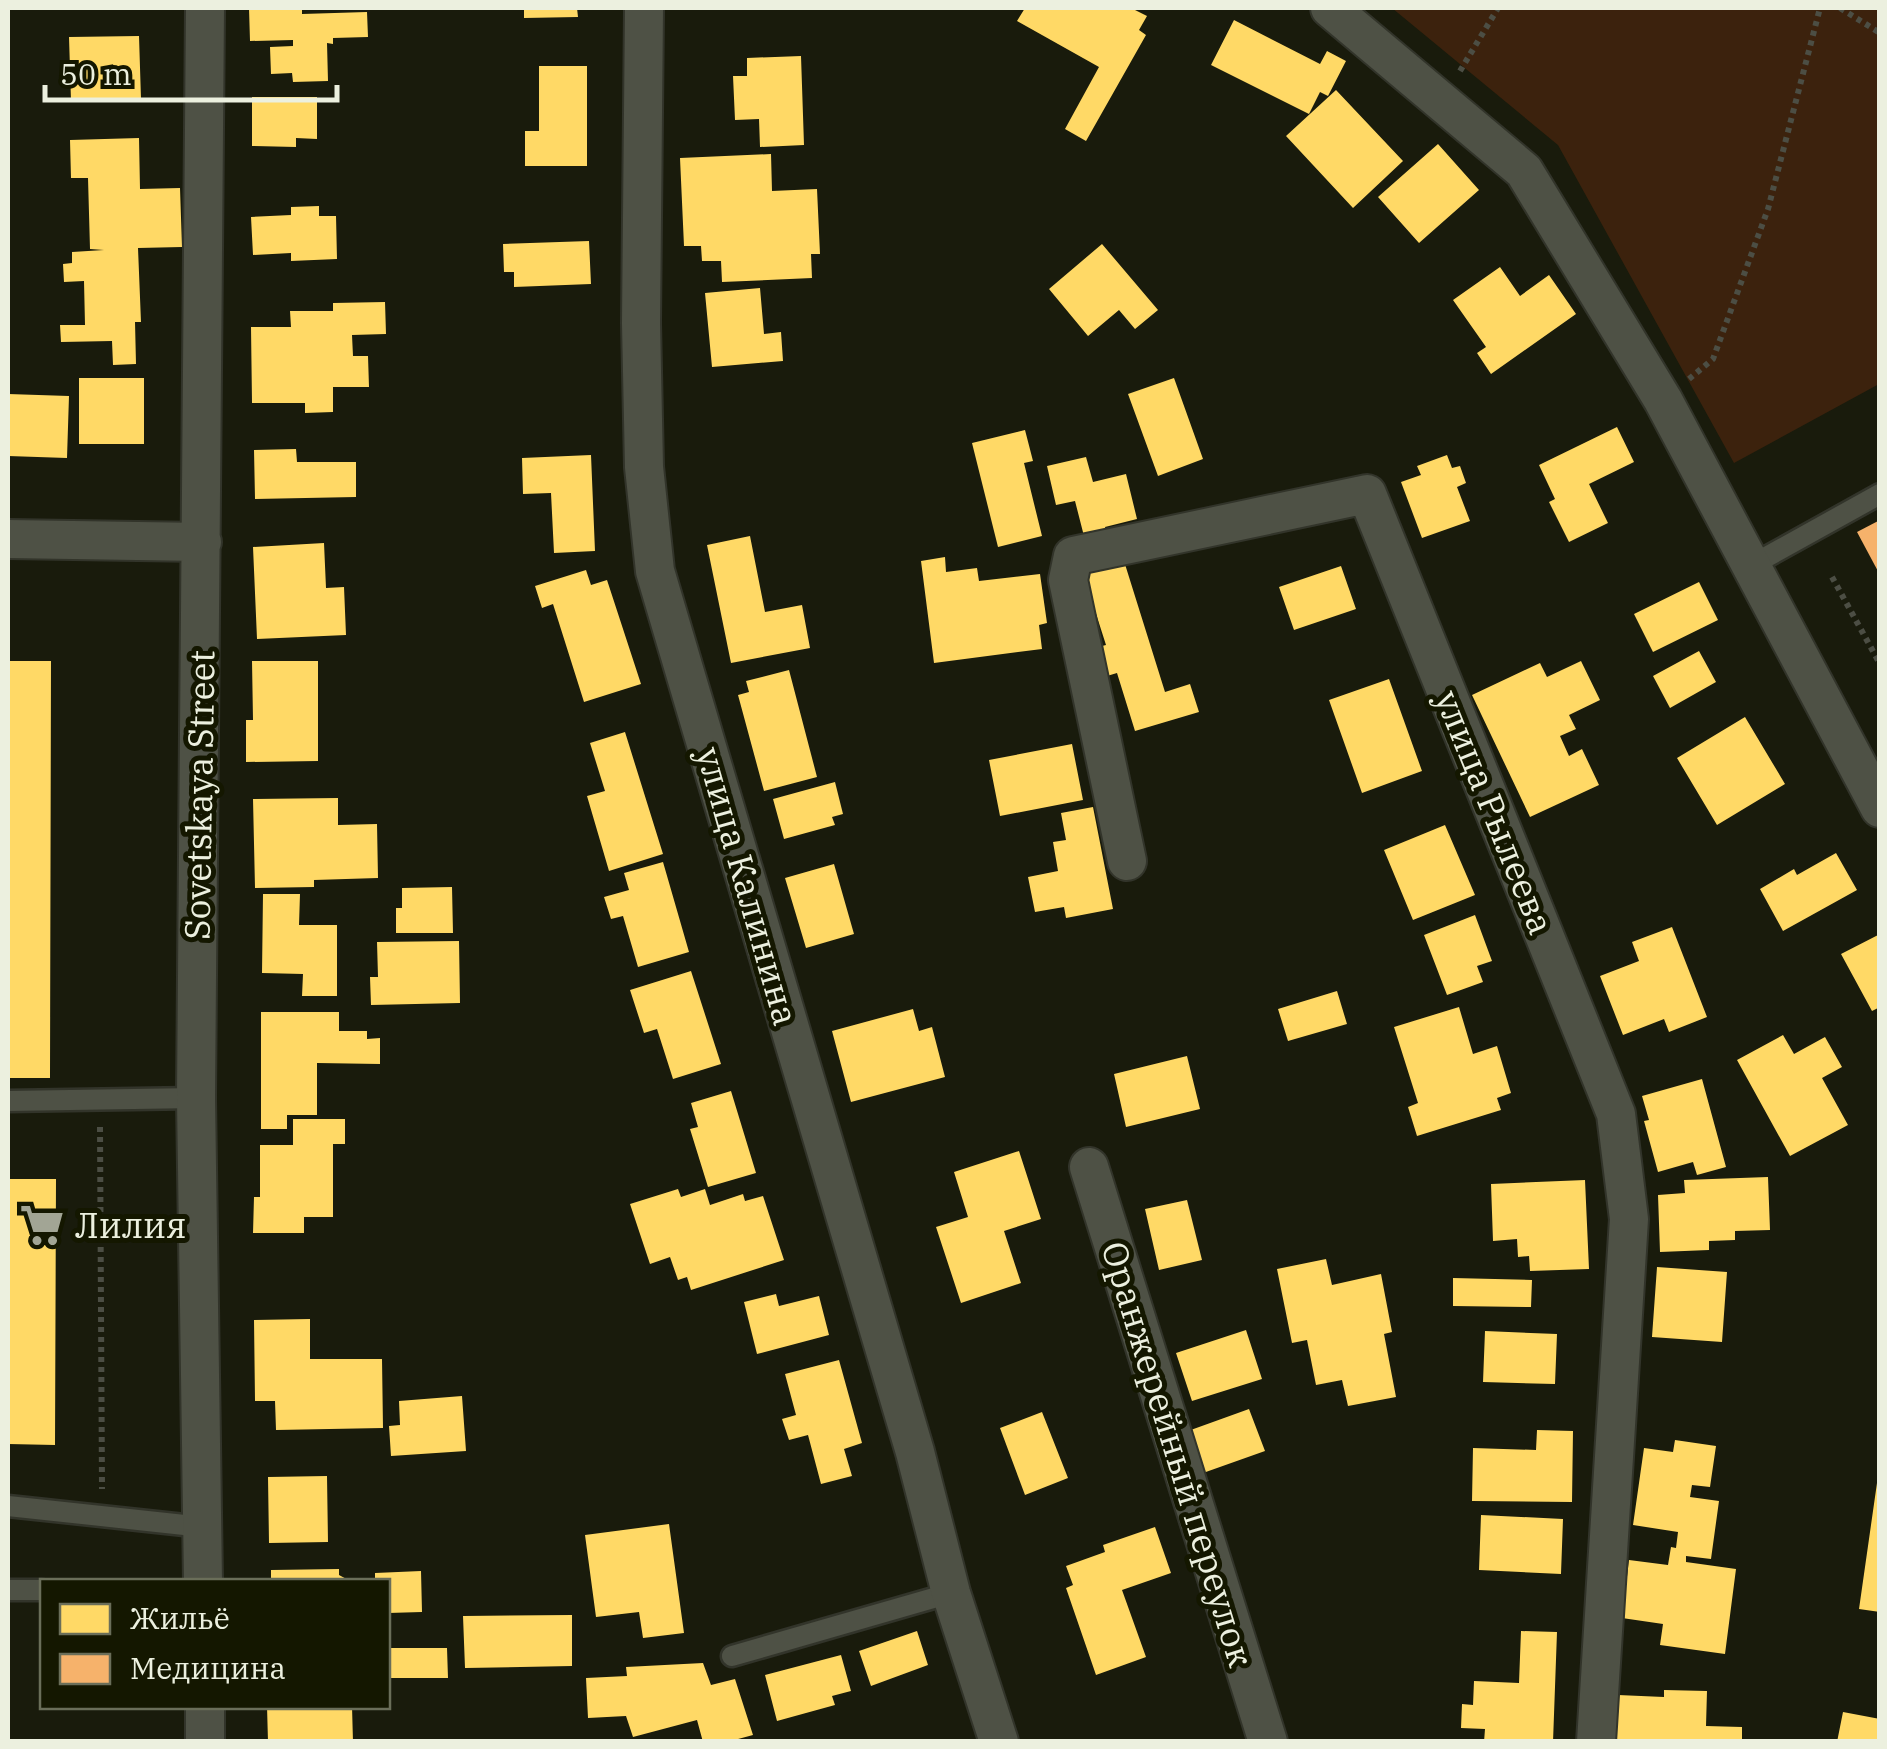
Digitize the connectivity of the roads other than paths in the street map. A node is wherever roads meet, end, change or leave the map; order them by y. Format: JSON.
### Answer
{"nodes":[{"id":1,"x":204,"y":8,"type":"edge"},
{"id":2,"x":644,"y":8,"type":"edge"},
{"id":3,"x":1330,"y":8,"type":"edge"},
{"id":4,"x":1880,"y":494,"type":"edge"},
{"id":5,"x":8,"y":539,"type":"edge"},
{"id":6,"x":202,"y":542,"type":"junction"},
{"id":7,"x":1752,"y":565,"type":"junction"},
{"id":8,"x":1880,"y":808,"type":"edge"},
{"id":9,"x":1127,"y":862,"type":"dead end"},
{"id":10,"x":196,"y":1098,"type":"junction"},
{"id":11,"x":8,"y":1101,"type":"edge"},
{"id":12,"x":1089,"y":1168,"type":"dead end"},
{"id":13,"x":8,"y":1506,"type":"edge"},
{"id":14,"x":203,"y":1527,"type":"junction"},
{"id":15,"x":204,"y":1579,"type":"edge"},
{"id":16,"x":8,"y":1590,"type":"edge"},
{"id":17,"x":40,"y":1590,"type":"edge"},
{"id":18,"x":951,"y":1593,"type":"junction"},
{"id":19,"x":732,"y":1656,"type":"dead end"},
{"id":20,"x":205,"y":1709,"type":"edge"},
{"id":21,"x":206,"y":1742,"type":"edge"},
{"id":22,"x":998,"y":1742,"type":"edge"},
{"id":23,"x":1268,"y":1742,"type":"edge"},
{"id":24,"x":1596,"y":1742,"type":"edge"}],
"edges":[{"from":1,"to":6,"type":"street","name":"Sovetskaya Street"},
{"from":2,"to":18,"type":"street","name":"улица Калинина"},
{"from":3,"to":7,"type":"street"},
{"from":4,"to":7,"type":"lane"},
{"from":5,"to":6,"type":"street"},
{"from":6,"to":10,"type":"street","name":"Sovetskaya Street"},
{"from":7,"to":8,"type":"street"},
{"from":9,"to":24,"type":"street","name":"улица Рылеева"},
{"from":10,"to":11,"type":"lane"},
{"from":10,"to":14,"type":"street","name":"Sovetskaya Street"},
{"from":12,"to":23,"type":"street","name":"Оранжерейный переулок"},
{"from":13,"to":14,"type":"lane"},
{"from":14,"to":15,"type":"street","name":"Sovetskaya Street"},
{"from":16,"to":17,"type":"lane"},
{"from":18,"to":19,"type":"lane"},
{"from":18,"to":22,"type":"street","name":"улица Калинина"},
{"from":20,"to":21,"type":"street"}]}
